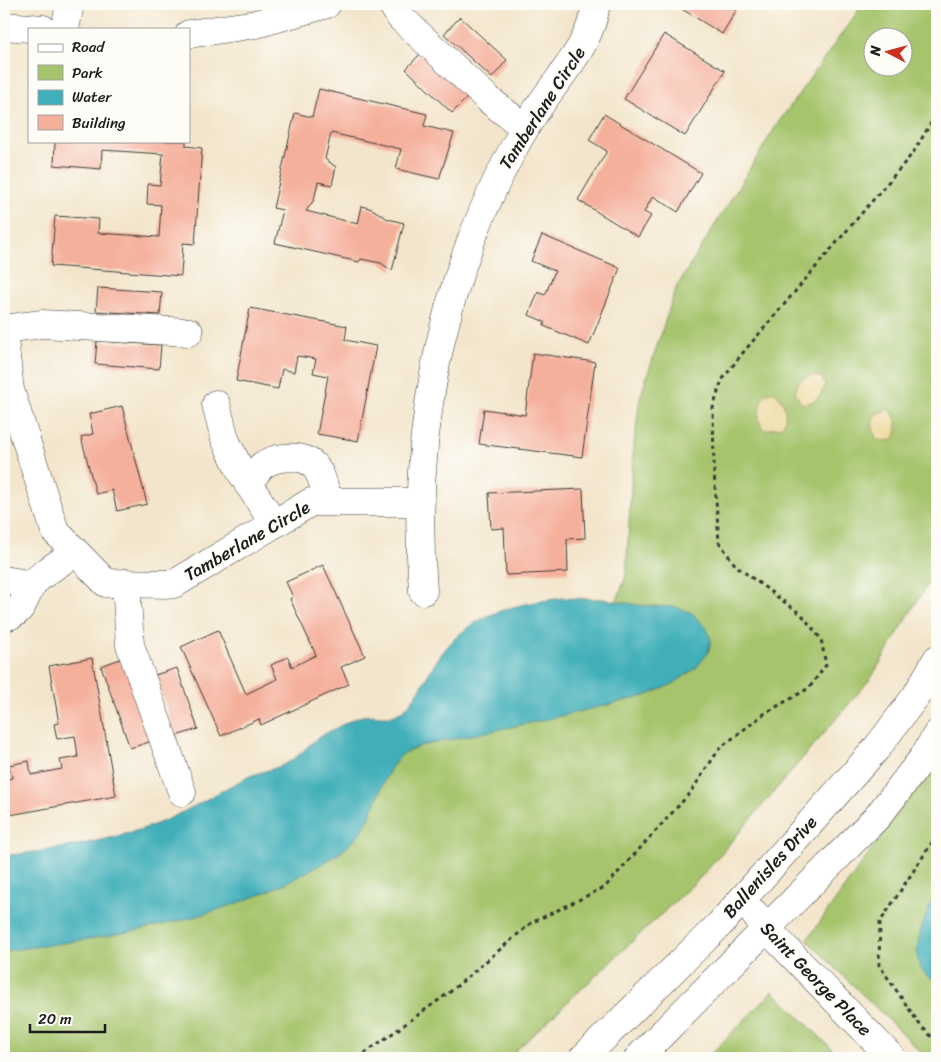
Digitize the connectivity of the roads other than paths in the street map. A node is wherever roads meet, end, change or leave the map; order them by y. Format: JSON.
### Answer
{"nodes":[{"id":1,"x":70,"y":4,"type":"edge"},
{"id":2,"x":327,"y":4,"type":"edge"},
{"id":3,"x":392,"y":4,"type":"edge"},
{"id":4,"x":596,"y":4,"type":"edge"},
{"id":5,"x":4,"y":26,"type":"edge"},
{"id":6,"x":30,"y":28,"type":"edge"},
{"id":7,"x":65,"y":28,"type":"edge"},
{"id":8,"x":190,"y":34,"type":"edge"},
{"id":9,"x":525,"y":128,"type":"junction"},
{"id":10,"x":4,"y":329,"type":"edge"},
{"id":11,"x":189,"y":332,"type":"dead end"},
{"id":12,"x":4,"y":340,"type":"edge"},
{"id":13,"x":216,"y":404,"type":"dead end"},
{"id":14,"x":248,"y":484,"type":"junction"},
{"id":15,"x":328,"y":501,"type":"junction"},
{"id":16,"x":420,"y":502,"type":"junction"},
{"id":17,"x":274,"y":524,"type":"junction"},
{"id":18,"x":75,"y":552,"type":"junction"},
{"id":19,"x":4,"y":580,"type":"edge"},
{"id":20,"x":126,"y":583,"type":"junction"},
{"id":21,"x":32,"y":585,"type":"junction"},
{"id":22,"x":424,"y":591,"type":"dead end"},
{"id":23,"x":4,"y":617,"type":"edge"},
{"id":24,"x":937,"y":659,"type":"edge"},
{"id":25,"x":937,"y":734,"type":"edge"},
{"id":26,"x":182,"y":792,"type":"dead end"},
{"id":27,"x":743,"y":898,"type":"junction"},
{"id":28,"x":765,"y":927,"type":"junction"},
{"id":29,"x":583,"y":1058,"type":"edge"},
{"id":30,"x":638,"y":1058,"type":"edge"},
{"id":31,"x":892,"y":1058,"type":"edge"}],
"edges":[{"from":1,"to":7,"type":"street"},
{"from":2,"to":8,"type":"street"},
{"from":3,"to":9,"type":"street"},
{"from":4,"to":9,"type":"street","name":"Tamberlane Circle"},
{"from":5,"to":6,"type":"street"},
{"from":9,"to":16,"type":"street","name":"Tamberlane Circle"},
{"from":10,"to":11,"type":"street"},
{"from":12,"to":18,"type":"street","name":"Tamberlane Circle"},
{"from":13,"to":14,"type":"street"},
{"from":14,"to":15,"type":"street"},
{"from":14,"to":17,"type":"street"},
{"from":15,"to":16,"type":"street","name":"Tamberlane Circle"},
{"from":15,"to":17,"type":"street","name":"Tamberlane Circle"},
{"from":16,"to":22,"type":"street","name":"Tamberlane Circle"},
{"from":17,"to":20,"type":"street","name":"Tamberlane Circle"},
{"from":18,"to":20,"type":"street","name":"Tamberlane Circle"},
{"from":18,"to":21,"type":"street"},
{"from":19,"to":21,"type":"street"},
{"from":20,"to":26,"type":"street"},
{"from":21,"to":23,"type":"street"},
{"from":24,"to":27,"type":"street","name":"Ballenisles Drive"},
{"from":25,"to":28,"type":"street","name":"Ballenisles Drive"},
{"from":27,"to":28,"type":"street","name":"Saint George Place"},
{"from":27,"to":29,"type":"street","name":"Ballenisles Drive"},
{"from":28,"to":30,"type":"street","name":"Ballenisles Drive"},
{"from":28,"to":31,"type":"street","name":"Saint George Place"}]}
